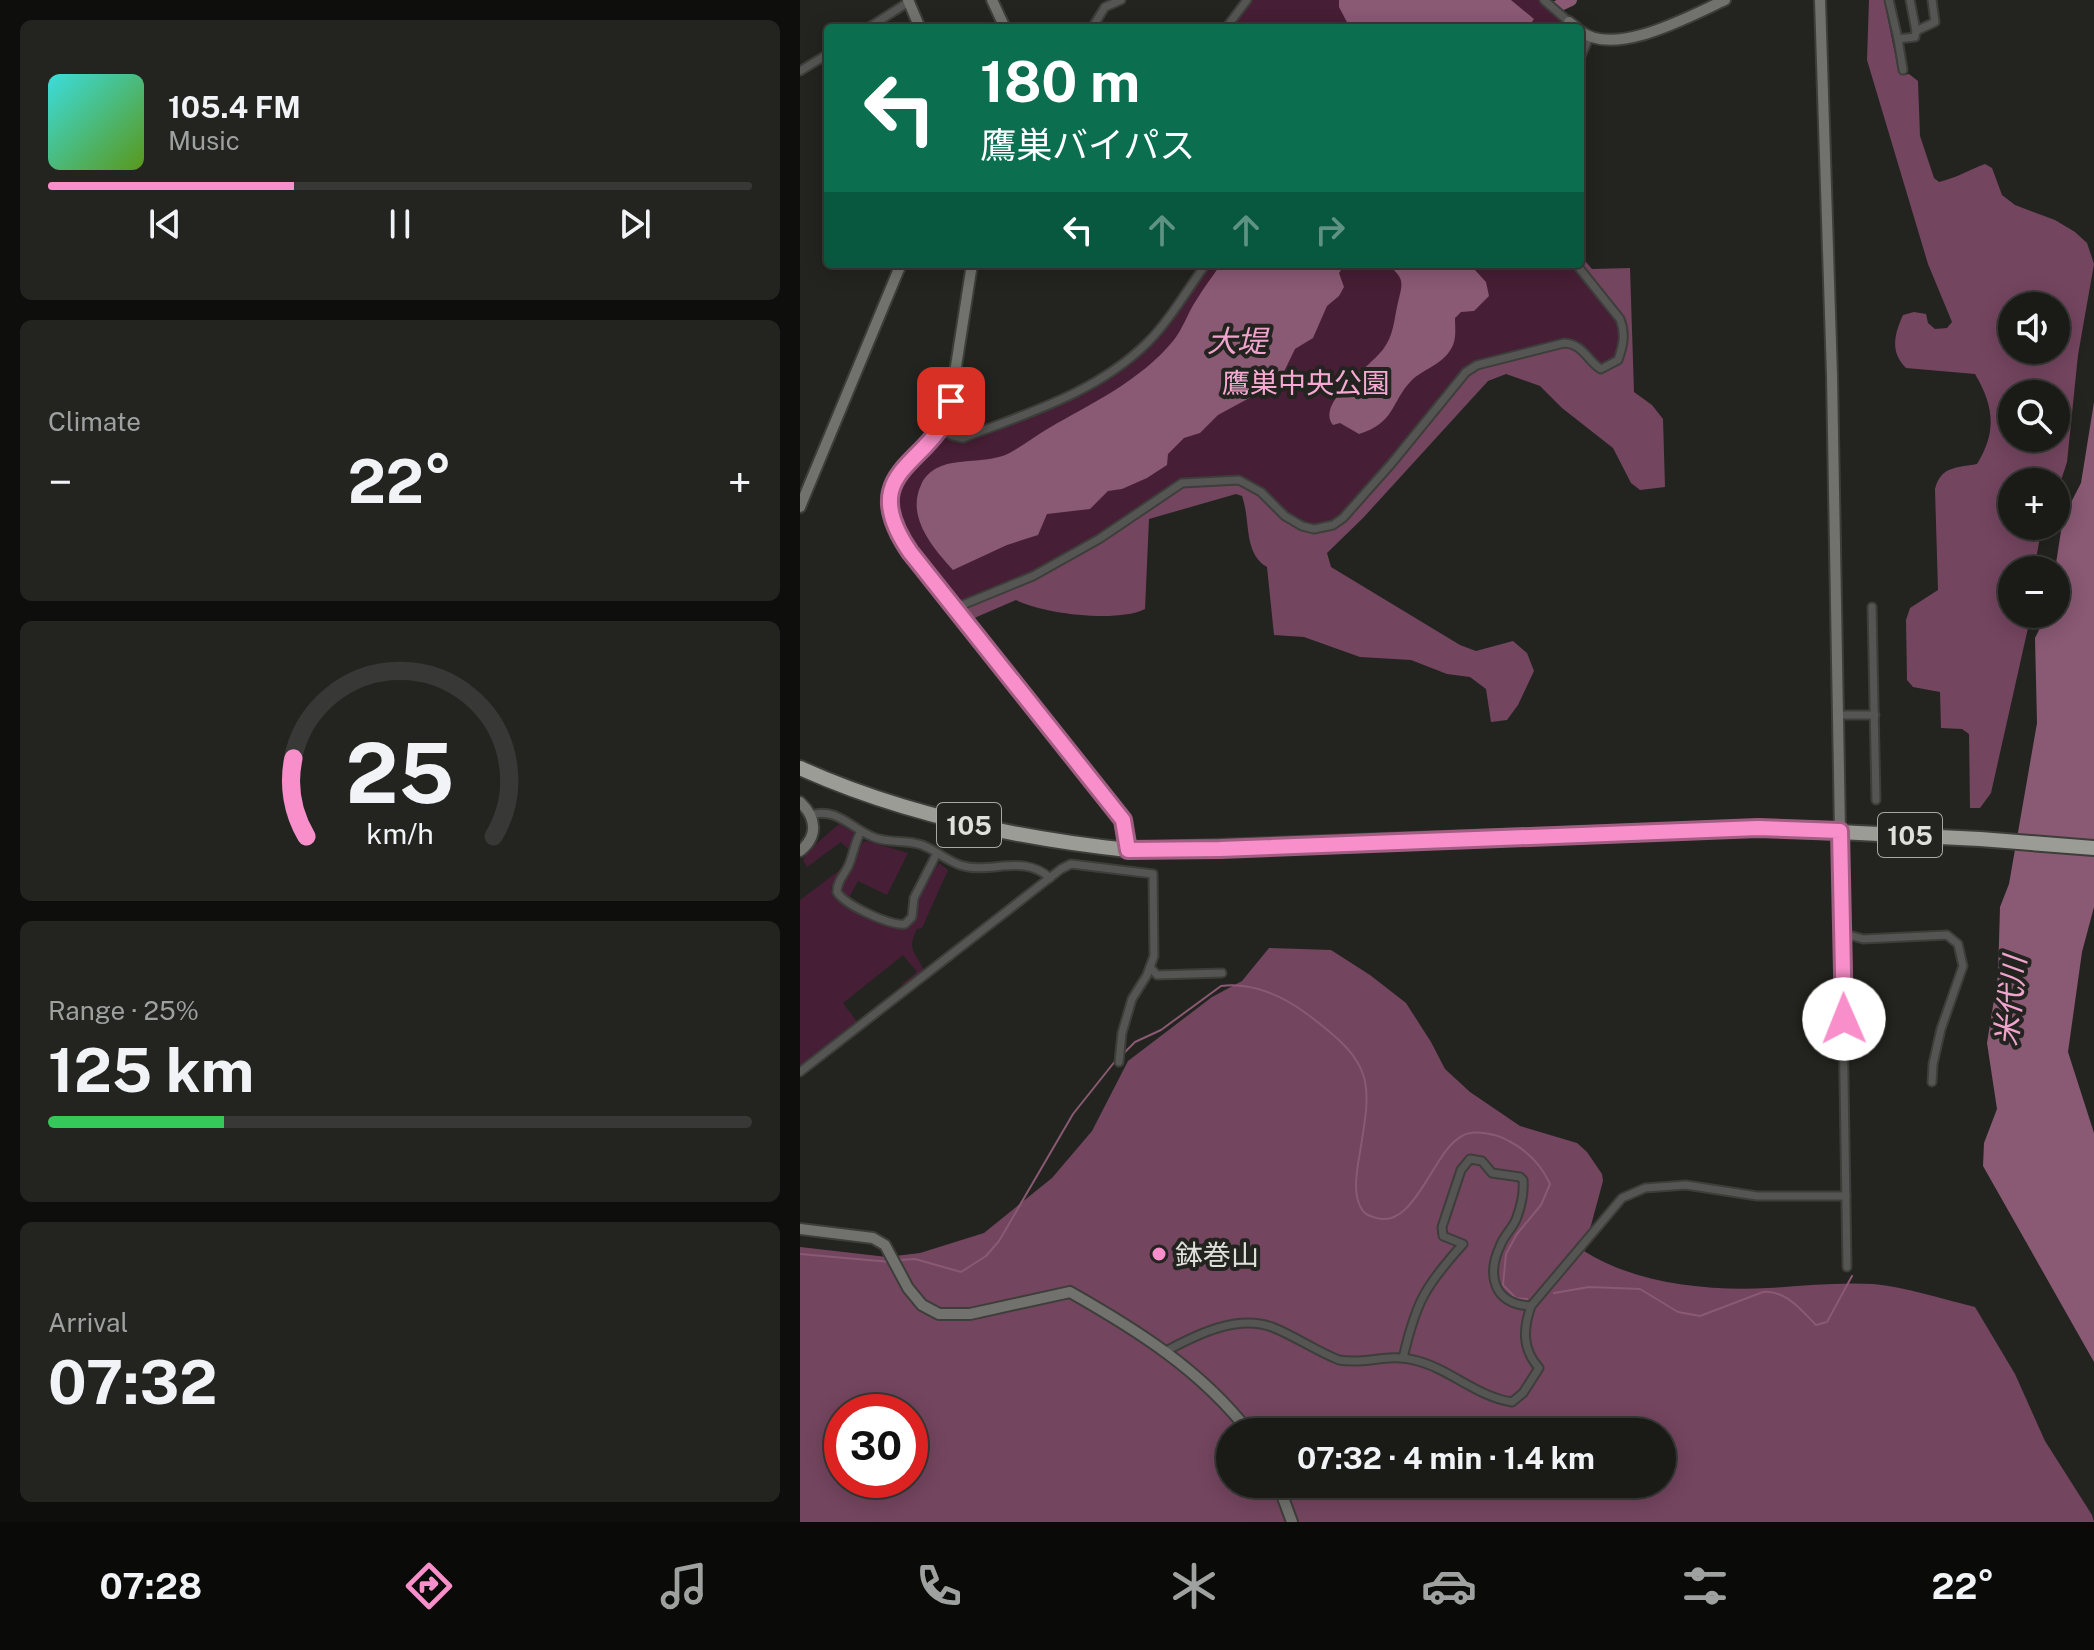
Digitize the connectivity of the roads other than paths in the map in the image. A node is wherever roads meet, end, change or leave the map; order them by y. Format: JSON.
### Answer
{"nodes":[{"id":1,"x":992,"y":0,"type":"edge"},
{"id":2,"x":1121,"y":0,"type":"edge"},
{"id":3,"x":1247,"y":0,"type":"edge"},
{"id":4,"x":1544,"y":0,"type":"edge"},
{"id":5,"x":1725,"y":0,"type":"edge"},
{"id":6,"x":1820,"y":0,"type":"edge"},
{"id":7,"x":1889,"y":0,"type":"edge"},
{"id":8,"x":1908,"y":0,"type":"edge"},
{"id":9,"x":1932,"y":0,"type":"edge"},
{"id":10,"x":910,"y":1,"type":"edge"},
{"id":11,"x":1892,"y":9,"type":"junction"},
{"id":12,"x":874,"y":24,"type":"edge"},
{"id":13,"x":919,"y":24,"type":"edge"},
{"id":14,"x":1003,"y":24,"type":"edge"},
{"id":15,"x":1094,"y":24,"type":"edge"},
{"id":16,"x":1229,"y":24,"type":"edge"},
{"id":17,"x":1572,"y":24,"type":"edge"},
{"id":18,"x":1584,"y":31,"type":"edge"},
{"id":19,"x":1916,"y":31,"type":"junction"},
{"id":20,"x":1898,"y":39,"type":"junction"},
{"id":21,"x":824,"y":56,"type":"edge"},
{"id":22,"x":1903,"y":70,"type":"dead end"},
{"id":23,"x":800,"y":71,"type":"edge"},
{"id":24,"x":899,"y":268,"type":"edge"},
{"id":25,"x":971,"y":268,"type":"edge"},
{"id":26,"x":1203,"y":268,"type":"edge"},
{"id":27,"x":1579,"y":268,"type":"edge"},
{"id":28,"x":940,"y":429,"type":"junction"},
{"id":29,"x":800,"y":507,"type":"edge"},
{"id":30,"x":1872,"y":607,"type":"dead end"},
{"id":31,"x":955,"y":608,"type":"junction"},
{"id":32,"x":1838,"y":715,"type":"junction"},
{"id":33,"x":1875,"y":715,"type":"junction"},
{"id":34,"x":800,"y":768,"type":"edge"},
{"id":35,"x":1876,"y":800,"type":"dead end"},
{"id":36,"x":800,"y":802,"type":"edge"},
{"id":37,"x":811,"y":815,"type":"junction"},
{"id":38,"x":861,"y":831,"type":"junction"},
{"id":39,"x":1840,"y":831,"type":"junction"},
{"id":40,"x":2094,"y":848,"type":"edge"},
{"id":41,"x":1128,"y":850,"type":"junction"},
{"id":42,"x":800,"y":851,"type":"edge"},
{"id":43,"x":937,"y":853,"type":"junction"},
{"id":44,"x":1127,"y":871,"type":"junction"},
{"id":45,"x":1050,"y":878,"type":"junction"},
{"id":46,"x":1842,"y":933,"type":"junction"},
{"id":47,"x":1150,"y":967,"type":"junction"},
{"id":48,"x":1222,"y":973,"type":"dead end"},
{"id":49,"x":1119,"y":1062,"type":"dead end"},
{"id":50,"x":800,"y":1072,"type":"edge"},
{"id":51,"x":1932,"y":1082,"type":"dead end"},
{"id":52,"x":1846,"y":1196,"type":"junction"},
{"id":53,"x":800,"y":1229,"type":"edge"},
{"id":54,"x":1847,"y":1267,"type":"dead end"},
{"id":55,"x":1531,"y":1306,"type":"junction"},
{"id":56,"x":1166,"y":1351,"type":"junction"},
{"id":57,"x":1403,"y":1358,"type":"junction"},
{"id":58,"x":1237,"y":1418,"type":"edge"},
{"id":59,"x":1283,"y":1498,"type":"edge"},
{"id":60,"x":1292,"y":1522,"type":"edge"}],
"edges":[{"from":1,"to":14,"type":"street"},
{"from":2,"to":15,"type":"street"},
{"from":3,"to":16,"type":"street"},
{"from":4,"to":17,"type":"street"},
{"from":5,"to":18,"type":"street"},
{"from":6,"to":32,"type":"street"},
{"from":7,"to":11,"type":"street"},
{"from":8,"to":11,"type":"street"},
{"from":8,"to":19,"type":"street"},
{"from":9,"to":19,"type":"street"},
{"from":10,"to":12,"type":"street"},
{"from":10,"to":13,"type":"street"},
{"from":11,"to":20,"type":"street"},
{"from":19,"to":20,"type":"street"},
{"from":20,"to":22,"type":"street"},
{"from":21,"to":23,"type":"street"},
{"from":24,"to":29,"type":"street"},
{"from":25,"to":28,"type":"street"},
{"from":26,"to":28,"type":"street"},
{"from":27,"to":31,"type":"street"},
{"from":28,"to":31,"type":"street"},
{"from":30,"to":33,"type":"street"},
{"from":31,"to":41,"type":"street"},
{"from":32,"to":33,"type":"street"},
{"from":32,"to":39,"type":"street"},
{"from":33,"to":35,"type":"street"},
{"from":34,"to":41,"type":"highway","number":"105"},
{"from":36,"to":37,"type":"street"},
{"from":37,"to":38,"type":"street"},
{"from":37,"to":42,"type":"street"},
{"from":38,"to":43,"type":"street"},
{"from":38,"to":43,"type":"street"},
{"from":39,"to":40,"type":"highway","number":"105"},
{"from":39,"to":41,"type":"highway","number":"105"},
{"from":39,"to":46,"type":"street"},
{"from":41,"to":44,"type":"street"},
{"from":43,"to":45,"type":"street"},
{"from":44,"to":45,"type":"street"},
{"from":44,"to":47,"type":"street"},
{"from":45,"to":50,"type":"street"},
{"from":46,"to":51,"type":"street"},
{"from":46,"to":52,"type":"street"},
{"from":47,"to":48,"type":"street"},
{"from":47,"to":49,"type":"street"},
{"from":52,"to":54,"type":"street"},
{"from":52,"to":55,"type":"street"},
{"from":53,"to":56,"type":"street"},
{"from":55,"to":57,"type":"street"},
{"from":55,"to":57,"type":"street"},
{"from":56,"to":57,"type":"street"},
{"from":56,"to":58,"type":"street"},
{"from":59,"to":60,"type":"street"}]}
